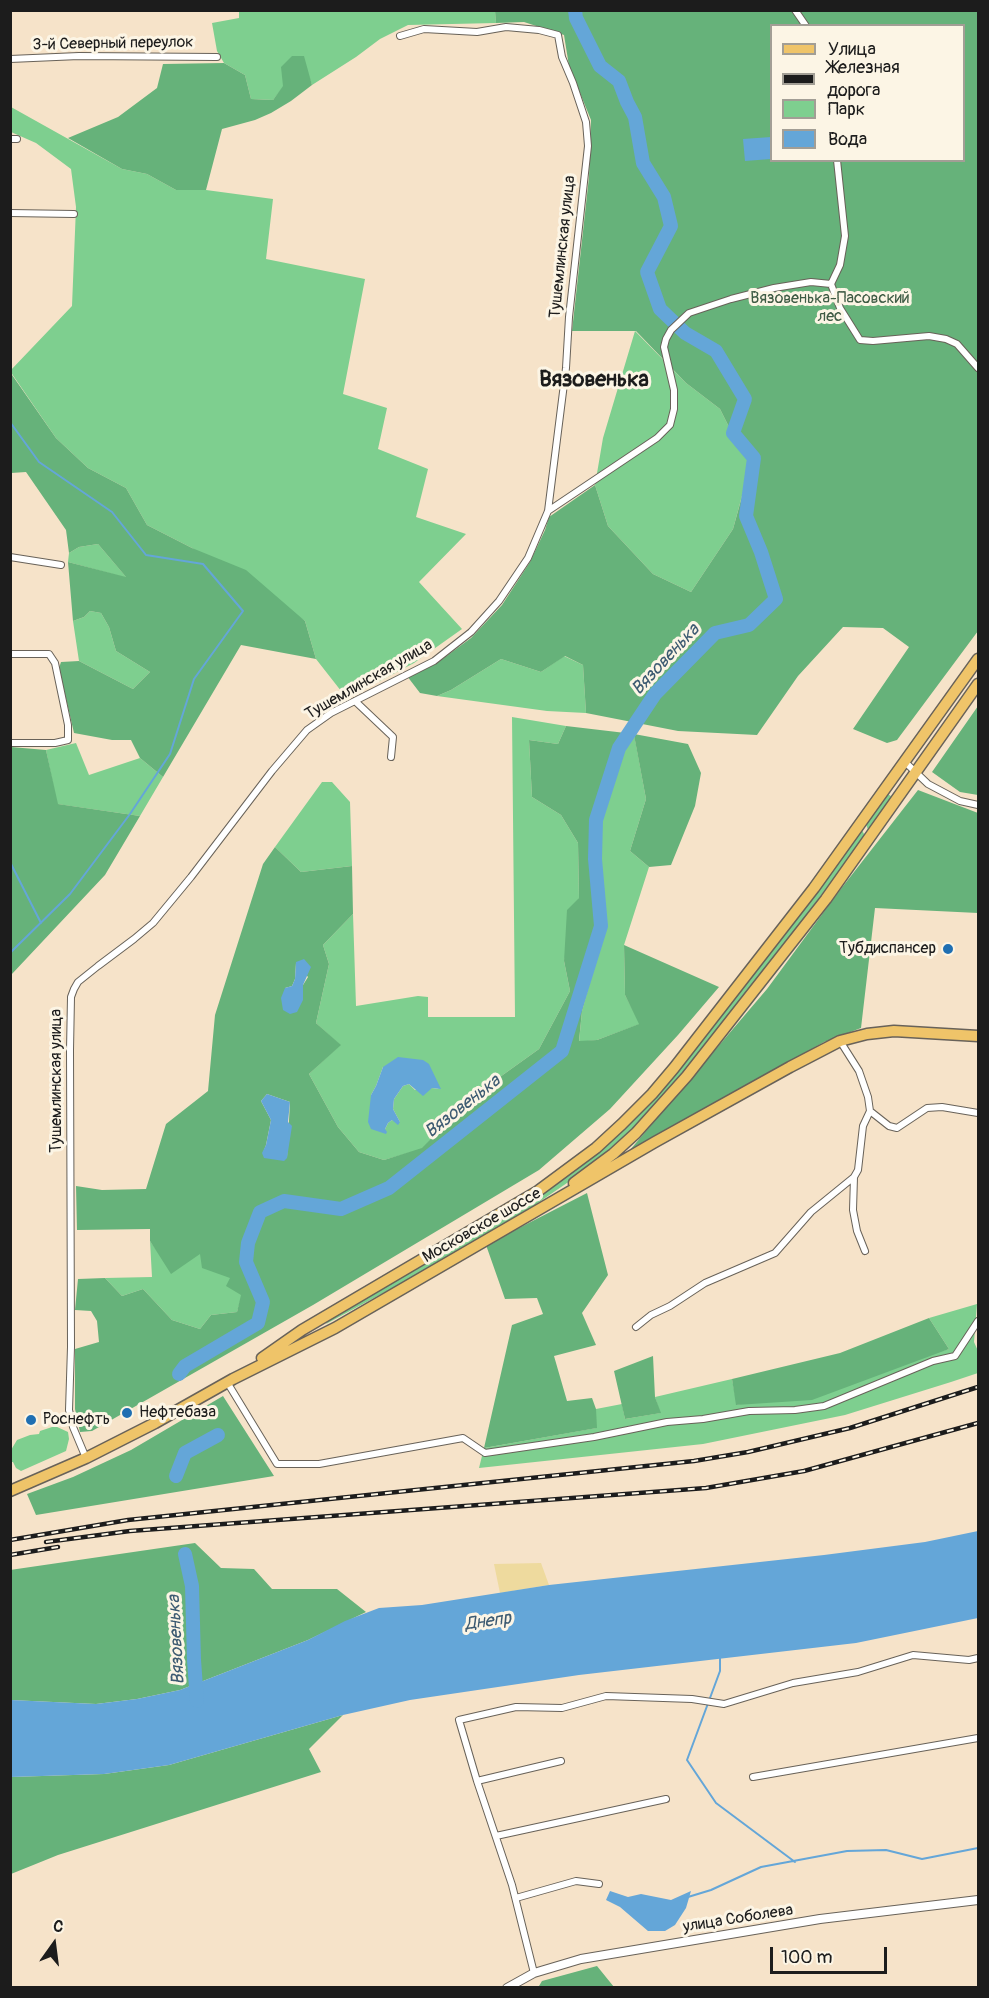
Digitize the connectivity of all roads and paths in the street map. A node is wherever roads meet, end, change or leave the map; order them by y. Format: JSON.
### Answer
{"nodes":[{"id":1,"x":795,"y":10,"type":"edge"},
{"id":2,"x":805,"y":24,"type":"edge"},
{"id":3,"x":400,"y":36,"type":"dead end"},
{"id":4,"x":216,"y":57,"type":"dead end"},
{"id":5,"x":10,"y":59,"type":"edge"},
{"id":6,"x":837,"y":162,"type":"edge"},
{"id":7,"x":10,"y":213,"type":"edge"},
{"id":8,"x":74,"y":214,"type":"dead end"},
{"id":9,"x":831,"y":284,"type":"junction"},
{"id":10,"x":978,"y":368,"type":"edge"},
{"id":11,"x":548,"y":511,"type":"junction"},
{"id":12,"x":10,"y":557,"type":"edge"},
{"id":13,"x":61,"y":565,"type":"dead end"},
{"id":14,"x":10,"y":654,"type":"edge"},
{"id":15,"x":978,"y":659,"type":"edge"},
{"id":16,"x":978,"y":684,"type":"edge"},
{"id":17,"x":355,"y":701,"type":"junction"},
{"id":18,"x":10,"y":742,"type":"edge"},
{"id":19,"x":391,"y":757,"type":"dead end"},
{"id":20,"x":904,"y":762,"type":"junction"},
{"id":21,"x":915,"y":774,"type":"junction"},
{"id":22,"x":978,"y":805,"type":"edge"},
{"id":23,"x":978,"y":1036,"type":"edge"},
{"id":24,"x":840,"y":1041,"type":"junction"},
{"id":25,"x":870,"y":1111,"type":"junction"},
{"id":26,"x":978,"y":1113,"type":"edge"},
{"id":27,"x":854,"y":1177,"type":"junction"},
{"id":28,"x":536,"y":1212,"type":"junction"},
{"id":29,"x":865,"y":1251,"type":"dead end"},
{"id":30,"x":978,"y":1321,"type":"edge"},
{"id":31,"x":636,"y":1326,"type":"dead end"},
{"id":32,"x":230,"y":1381,"type":"junction"},
{"id":33,"x":86,"y":1458,"type":"junction"},
{"id":34,"x":10,"y":1491,"type":"edge"},
{"id":35,"x":978,"y":1658,"type":"edge"},
{"id":36,"x":978,"y":1738,"type":"edge"},
{"id":37,"x":561,"y":1761,"type":"dead end"},
{"id":38,"x":753,"y":1777,"type":"dead end"},
{"id":39,"x":477,"y":1781,"type":"junction"},
{"id":40,"x":666,"y":1799,"type":"dead end"},
{"id":41,"x":496,"y":1836,"type":"junction"},
{"id":42,"x":598,"y":1884,"type":"dead end"},
{"id":43,"x":516,"y":1898,"type":"junction"},
{"id":44,"x":978,"y":1900,"type":"edge"},
{"id":45,"x":534,"y":1973,"type":"junction"},
{"id":46,"x":507,"y":1988,"type":"edge"}],
"edges":[{"from":1,"to":2,"type":"street"},
{"from":3,"to":11,"type":"street","name":"Тушемлинская улица"},
{"from":4,"to":5,"type":"street","name":"3-й Северный переулок"},
{"from":6,"to":9,"type":"street"},
{"from":7,"to":8,"type":"street"},
{"from":9,"to":10,"type":"street"},
{"from":9,"to":11,"type":"street"},
{"from":11,"to":17,"type":"street","name":"Тушемлинская улица"},
{"from":12,"to":13,"type":"street"},
{"from":14,"to":18,"type":"street"},
{"from":15,"to":20,"type":"main road"},
{"from":16,"to":21,"type":"main road"},
{"from":17,"to":19,"type":"street"},
{"from":17,"to":33,"type":"street","name":"Тушемлинская улица"},
{"from":20,"to":21,"type":"street"},
{"from":20,"to":32,"type":"main road"},
{"from":21,"to":22,"type":"street"},
{"from":21,"to":28,"type":"main road"},
{"from":23,"to":24,"type":"main road","name":"Московское шоссе"},
{"from":24,"to":25,"type":"street"},
{"from":24,"to":28,"type":"main road","name":"Московское шоссе"},
{"from":25,"to":26,"type":"street"},
{"from":25,"to":27,"type":"street"},
{"from":27,"to":29,"type":"street"},
{"from":27,"to":31,"type":"street"},
{"from":28,"to":32,"type":"main road","name":"Московское шоссе"},
{"from":30,"to":32,"type":"street"},
{"from":32,"to":33,"type":"main road","name":"Московское шоссе"},
{"from":33,"to":34,"type":"main road","name":"Московское шоссе"},
{"from":35,"to":39,"type":"street"},
{"from":36,"to":38,"type":"street"},
{"from":37,"to":39,"type":"street"},
{"from":39,"to":41,"type":"street"},
{"from":40,"to":41,"type":"street"},
{"from":41,"to":43,"type":"street"},
{"from":42,"to":43,"type":"street"},
{"from":43,"to":45,"type":"street"},
{"from":44,"to":45,"type":"street","name":"улица Соболева"},
{"from":45,"to":46,"type":"street","name":"улица Соболева"}]}
